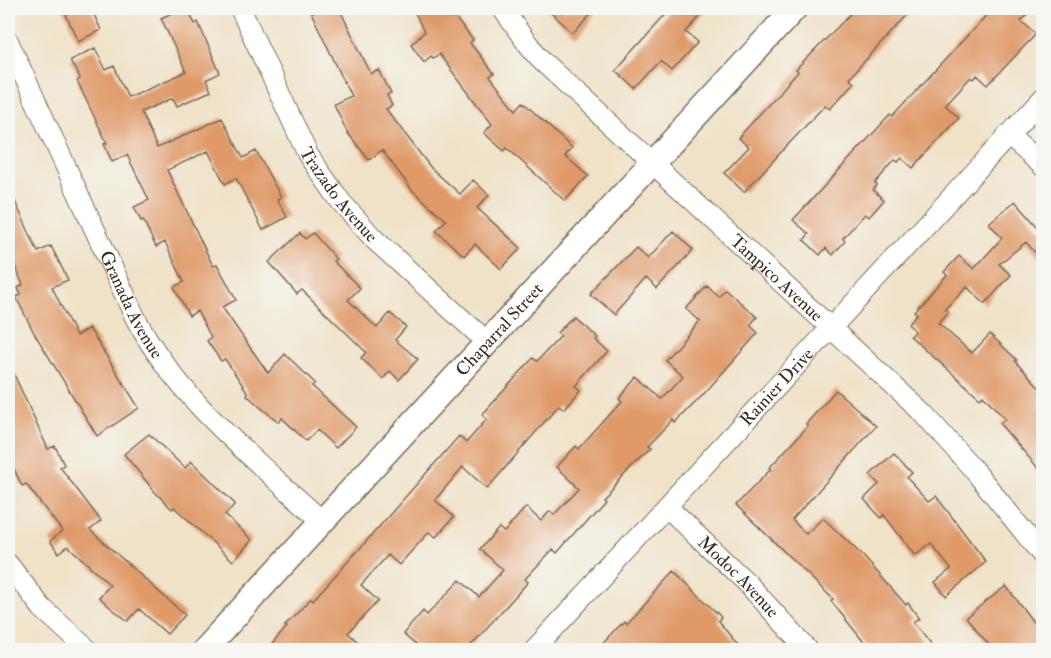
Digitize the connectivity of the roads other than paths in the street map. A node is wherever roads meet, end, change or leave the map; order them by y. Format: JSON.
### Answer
{"nodes":[{"id":1,"x":240,"y":8,"type":"edge"},
{"id":2,"x":502,"y":8,"type":"edge"},
{"id":3,"x":795,"y":8,"type":"edge"},
{"id":4,"x":8,"y":41,"type":"edge"},
{"id":5,"x":1044,"y":97,"type":"edge"},
{"id":6,"x":1008,"y":135,"type":"junction"},
{"id":7,"x":652,"y":163,"type":"junction"},
{"id":8,"x":1044,"y":167,"type":"edge"},
{"id":9,"x":831,"y":327,"type":"junction"},
{"id":10,"x":488,"y":342,"type":"junction"},
{"id":11,"x":667,"y":507,"type":"junction"},
{"id":12,"x":323,"y":522,"type":"junction"},
{"id":13,"x":1044,"y":557,"type":"edge"},
{"id":14,"x":8,"y":564,"type":"edge"},
{"id":15,"x":88,"y":651,"type":"edge"},
{"id":16,"x":204,"y":651,"type":"edge"},
{"id":17,"x":534,"y":651,"type":"edge"},
{"id":18,"x":808,"y":651,"type":"edge"}],
"edges":[{"from":1,"to":10,"type":"street","name":"Trazado Avenue"},
{"from":2,"to":7,"type":"street","name":"Tampico Avenue"},
{"from":3,"to":7,"type":"street","name":"Chaparral Street"},
{"from":4,"to":12,"type":"street","name":"Granada Avenue"},
{"from":5,"to":6,"type":"street","name":"Rainier Drive"},
{"from":6,"to":8,"type":"street"},
{"from":6,"to":9,"type":"street","name":"Rainier Drive"},
{"from":7,"to":9,"type":"street","name":"Tampico Avenue"},
{"from":7,"to":10,"type":"street","name":"Chaparral Street"},
{"from":9,"to":11,"type":"street","name":"Rainier Drive"},
{"from":9,"to":13,"type":"street","name":"Tampico Avenue"},
{"from":10,"to":12,"type":"street","name":"Chaparral Street"},
{"from":11,"to":17,"type":"street","name":"Rainier Drive"},
{"from":11,"to":18,"type":"street","name":"Modoc Avenue"},
{"from":12,"to":16,"type":"street","name":"Chaparral Street"},
{"from":14,"to":15,"type":"street"}]}
